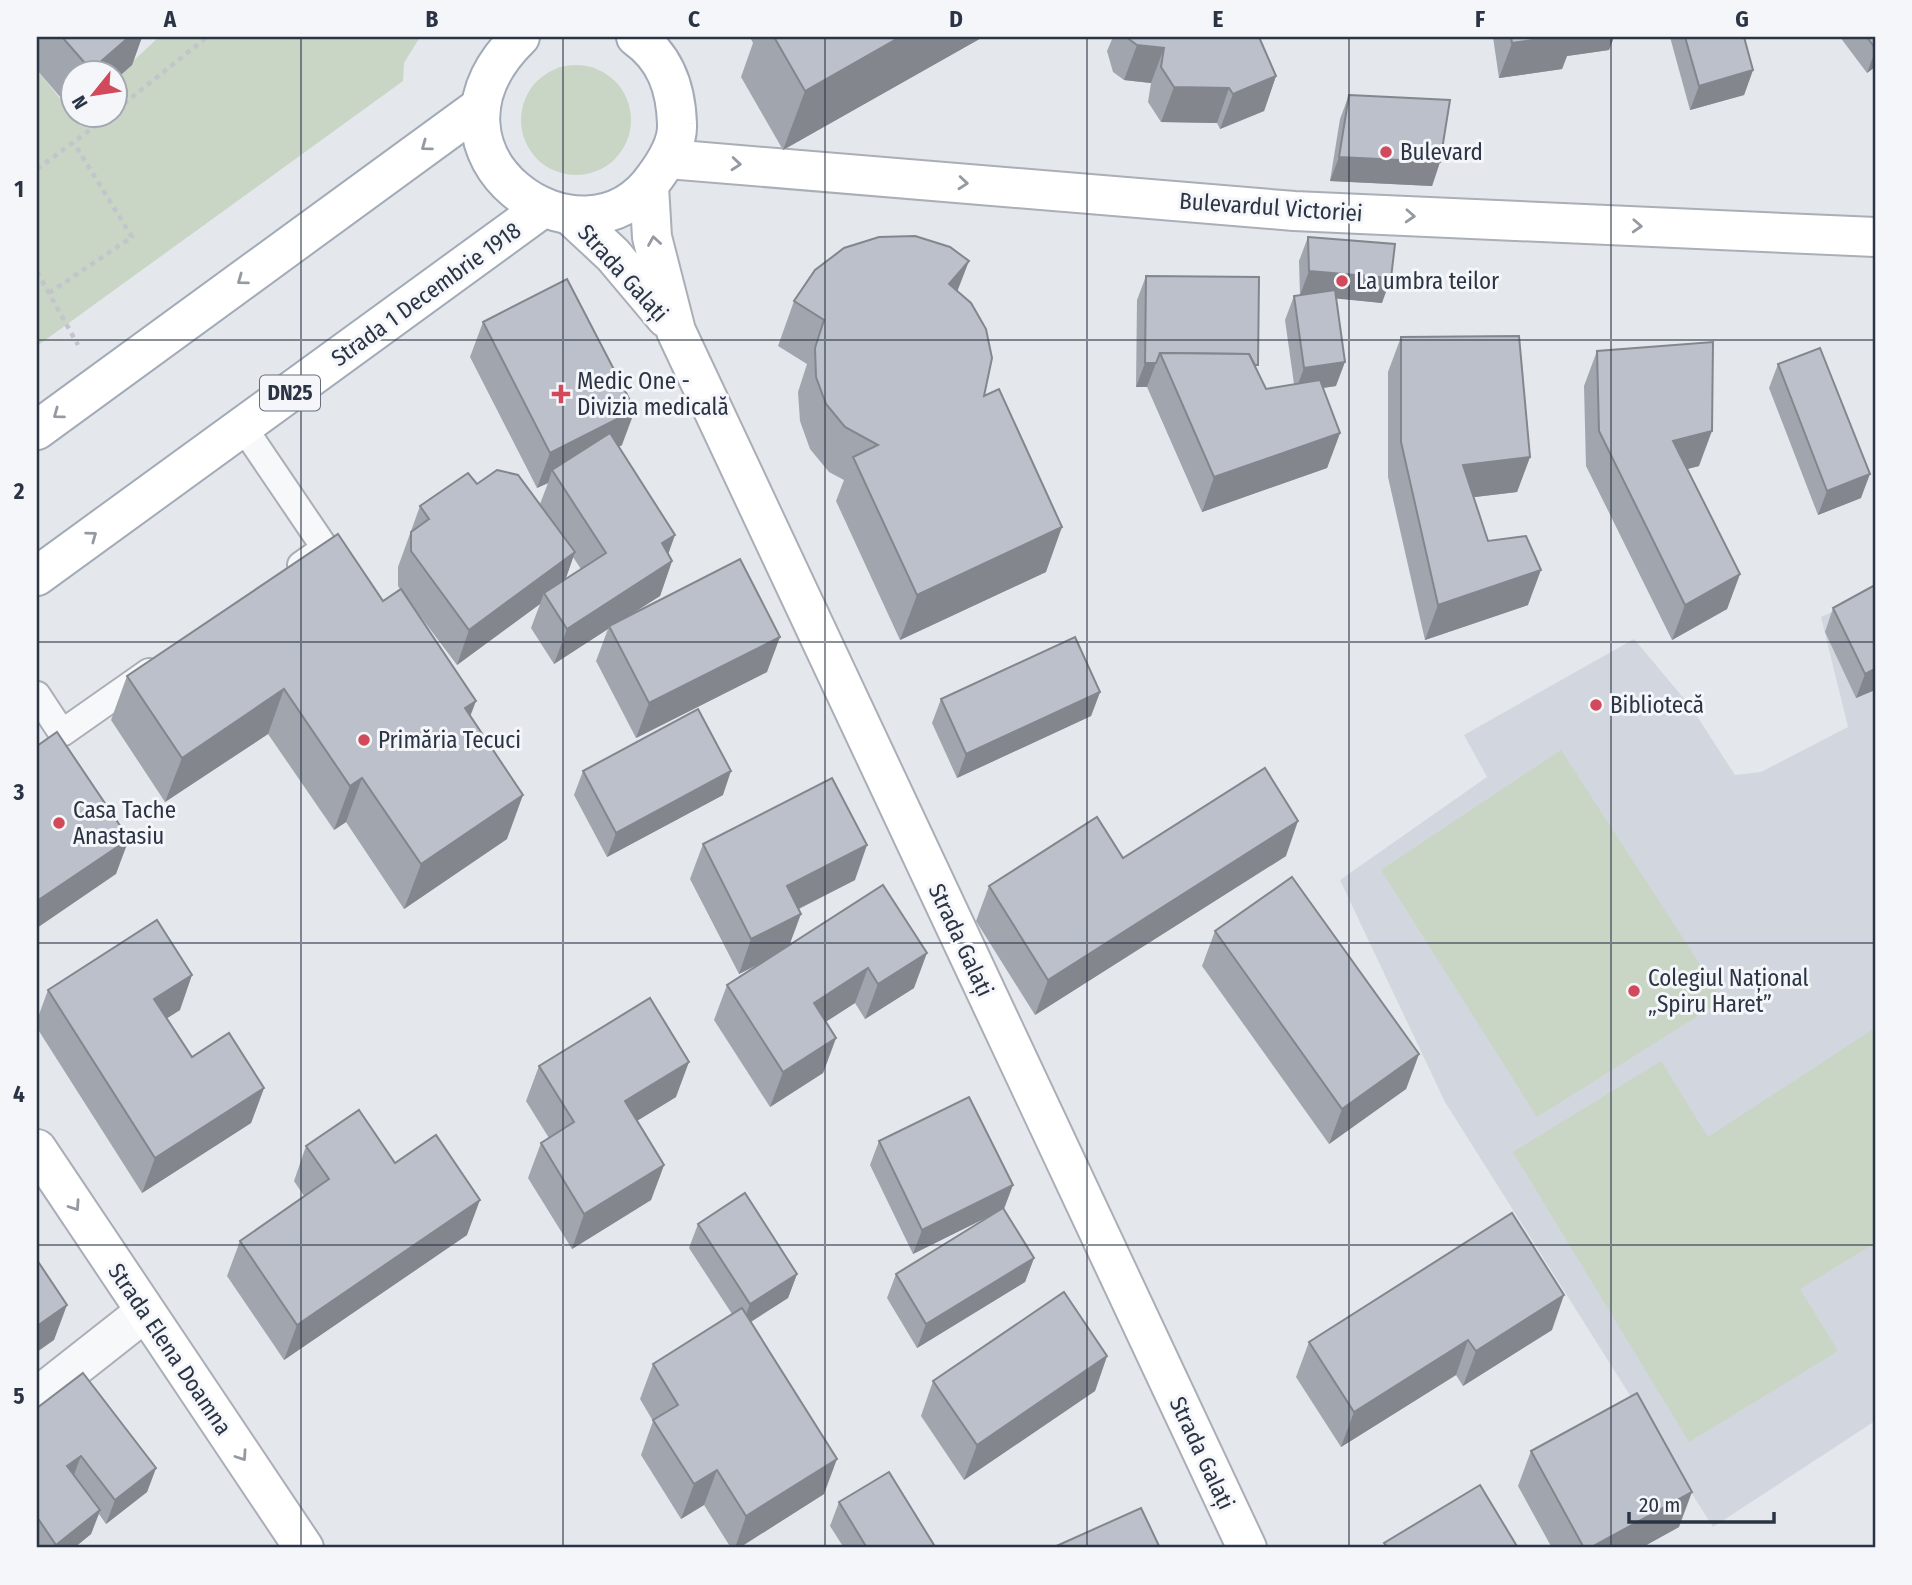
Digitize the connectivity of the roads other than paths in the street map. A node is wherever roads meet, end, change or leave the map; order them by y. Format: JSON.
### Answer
{"nodes":[{"id":1,"x":520,"y":37,"type":"edge"},
{"id":2,"x":645,"y":40,"type":"edge"},
{"id":3,"x":481,"y":106,"type":"junction"},
{"id":4,"x":659,"y":172,"type":"junction"},
{"id":5,"x":556,"y":211,"type":"junction"},
{"id":6,"x":1875,"y":237,"type":"edge"},
{"id":7,"x":676,"y":331,"type":"junction"},
{"id":8,"x":243,"y":427,"type":"junction"},
{"id":9,"x":37,"y":430,"type":"edge"},
{"id":10,"x":37,"y":576,"type":"edge"},
{"id":11,"x":279,"y":580,"type":"edge"},
{"id":12,"x":165,"y":661,"type":"edge"},
{"id":13,"x":37,"y":695,"type":"edge"},
{"id":14,"x":37,"y":1149,"type":"edge"},
{"id":15,"x":145,"y":1312,"type":"junction"},
{"id":16,"x":37,"y":1397,"type":"edge"},
{"id":17,"x":304,"y":1548,"type":"edge"},
{"id":18,"x":1247,"y":1548,"type":"edge"}],
"edges":[{"from":1,"to":3,"type":"street"},
{"from":2,"to":4,"type":"street","name":"Strada Galați"},
{"from":3,"to":5,"type":"street","name":"Strada Galați"},
{"from":3,"to":9,"type":"street","one_way":true},
{"from":4,"to":5,"type":"street","number":"DN25"},
{"from":4,"to":6,"type":"street","name":"Bulevardul Victoriei","one_way":true},
{"from":7,"to":4,"type":"street","name":"Strada Galați","one_way":true},
{"from":5,"to":7,"type":"street","name":"Strada Galați"},
{"from":5,"to":8,"type":"street","name":"Strada 1 Decembrie 1918","number":"DN25"},
{"from":7,"to":18,"type":"street","name":"Strada Galați"},
{"from":10,"to":8,"type":"street","name":"Strada 1 Decembrie 1918","number":"DN25","one_way":true},
{"from":8,"to":11,"type":"lane"},
{"from":12,"to":13,"type":"lane"},
{"from":14,"to":15,"type":"street","name":"Strada Elena Doamna","one_way":true},
{"from":15,"to":16,"type":"street"},
{"from":15,"to":17,"type":"street","name":"Strada Elena Doamna","one_way":true}]}
